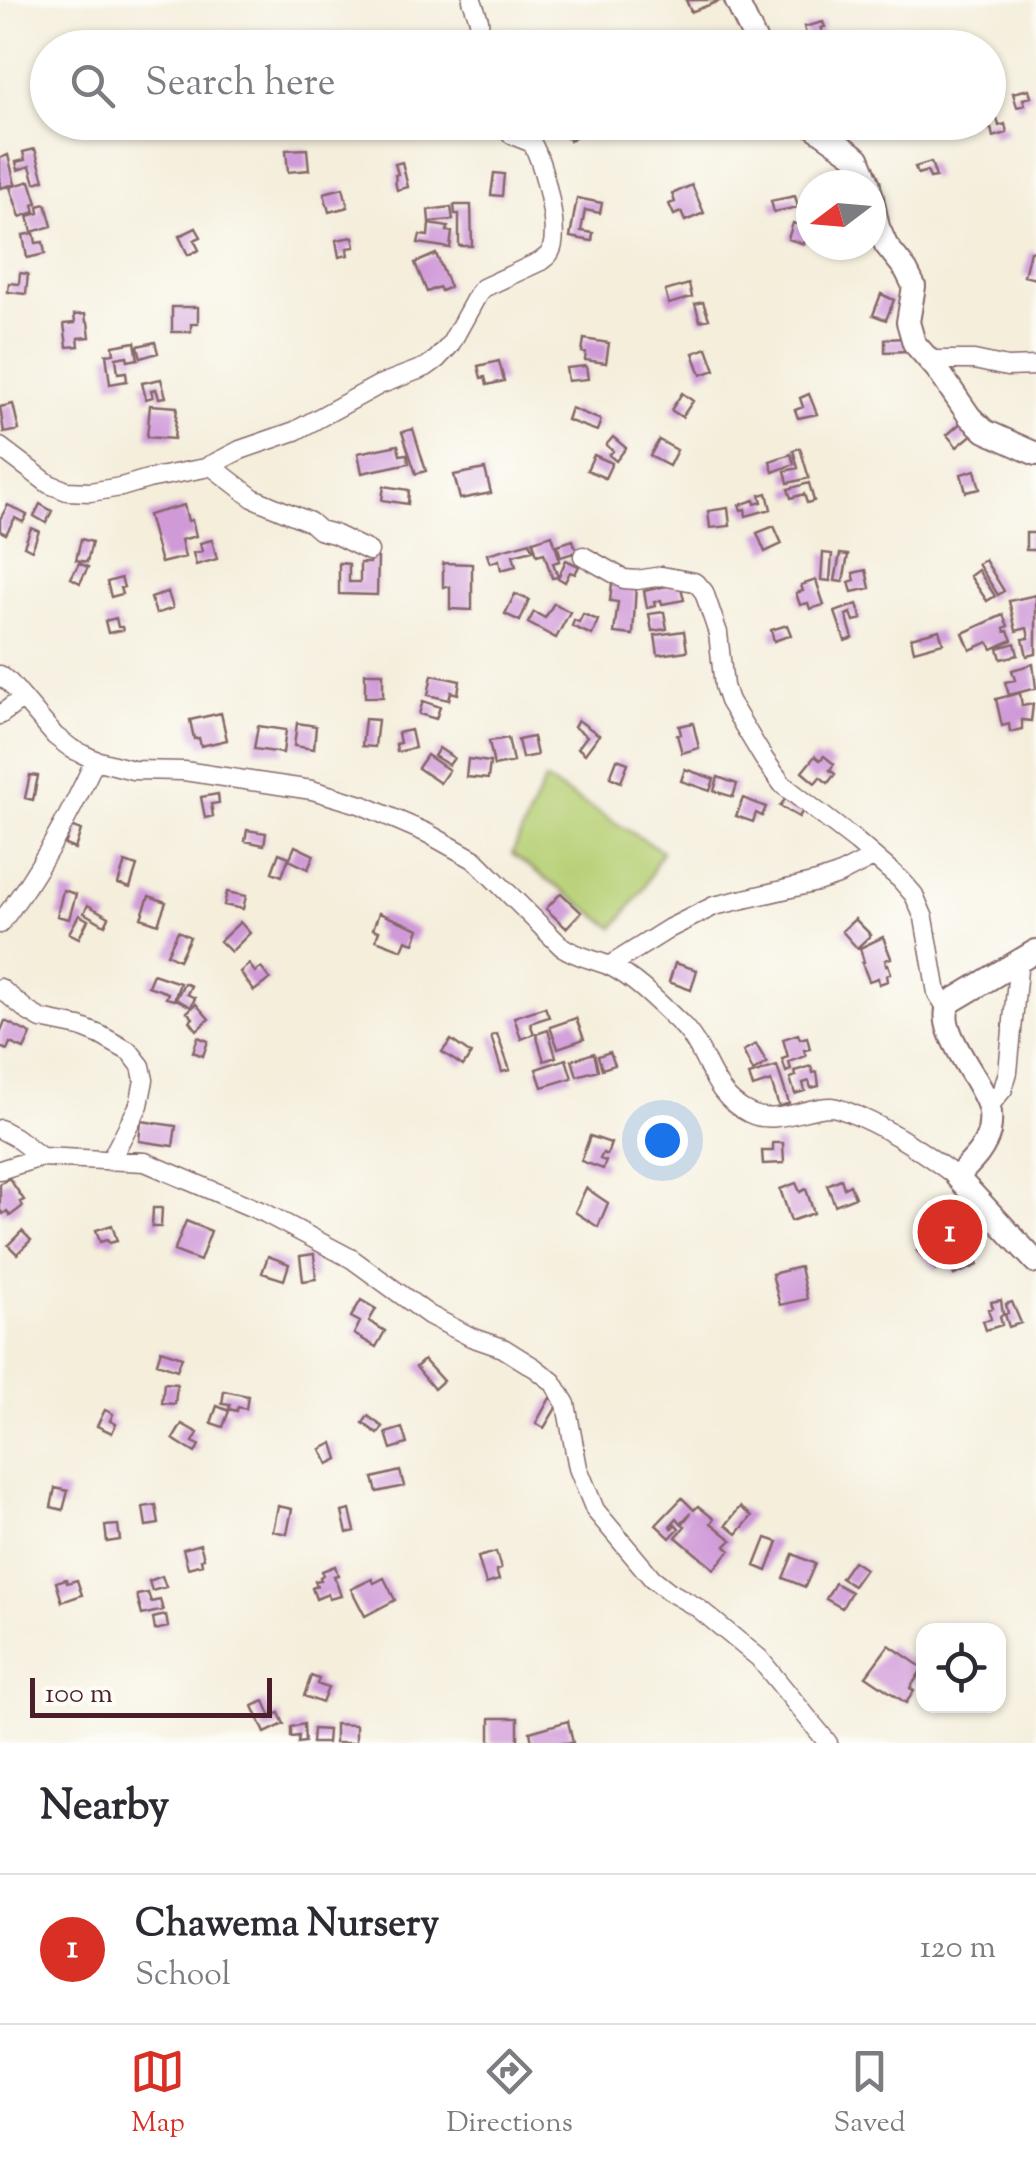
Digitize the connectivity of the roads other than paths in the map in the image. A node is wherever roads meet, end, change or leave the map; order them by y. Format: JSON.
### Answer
{"nodes":[{"id":1,"x":472,"y":0,"type":"edge"},
{"id":2,"x":736,"y":0,"type":"edge"},
{"id":3,"x":480,"y":30,"type":"edge"},
{"id":4,"x":750,"y":30,"type":"edge"},
{"id":5,"x":523,"y":140,"type":"edge"},
{"id":6,"x":832,"y":140,"type":"edge"},
{"id":7,"x":863,"y":170,"type":"edge"},
{"id":8,"x":886,"y":245,"type":"edge"},
{"id":9,"x":928,"y":360,"type":"junction"},
{"id":10,"x":1036,"y":366,"type":"edge"},
{"id":11,"x":0,"y":447,"type":"edge"},
{"id":12,"x":1036,"y":454,"type":"edge"},
{"id":13,"x":210,"y":465,"type":"junction"},
{"id":14,"x":369,"y":551,"type":"dead end"},
{"id":15,"x":582,"y":556,"type":"dead end"},
{"id":16,"x":0,"y":675,"type":"edge"},
{"id":17,"x":23,"y":698,"type":"junction"},
{"id":18,"x":0,"y":715,"type":"edge"},
{"id":19,"x":95,"y":760,"type":"junction"},
{"id":20,"x":873,"y":856,"type":"junction"},
{"id":21,"x":0,"y":924,"type":"edge"},
{"id":22,"x":1027,"y":955,"type":"edge"},
{"id":23,"x":609,"y":966,"type":"junction"},
{"id":24,"x":0,"y":988,"type":"edge"},
{"id":25,"x":946,"y":1007,"type":"junction"},
{"id":26,"x":989,"y":1106,"type":"junction"},
{"id":27,"x":0,"y":1129,"type":"edge"},
{"id":28,"x":41,"y":1158,"type":"junction"},
{"id":29,"x":110,"y":1160,"type":"junction"},
{"id":30,"x":0,"y":1170,"type":"edge"},
{"id":31,"x":957,"y":1177,"type":"junction"},
{"id":32,"x":1036,"y":1262,"type":"edge"},
{"id":33,"x":828,"y":1743,"type":"edge"}],
"edges":[{"from":1,"to":3,"type":"street"},
{"from":2,"to":4,"type":"street"},
{"from":5,"to":13,"type":"street"},
{"from":6,"to":7,"type":"street"},
{"from":8,"to":9,"type":"street"},
{"from":9,"to":10,"type":"street"},
{"from":9,"to":12,"type":"street"},
{"from":11,"to":13,"type":"street"},
{"from":13,"to":14,"type":"street"},
{"from":15,"to":20,"type":"street"},
{"from":16,"to":17,"type":"street"},
{"from":17,"to":18,"type":"street"},
{"from":17,"to":19,"type":"street"},
{"from":19,"to":21,"type":"street"},
{"from":19,"to":23,"type":"street"},
{"from":20,"to":23,"type":"street"},
{"from":20,"to":25,"type":"street"},
{"from":22,"to":25,"type":"street"},
{"from":22,"to":26,"type":"street"},
{"from":23,"to":31,"type":"street"},
{"from":24,"to":29,"type":"street"},
{"from":25,"to":26,"type":"street"},
{"from":26,"to":31,"type":"street"},
{"from":27,"to":28,"type":"street"},
{"from":28,"to":29,"type":"street"},
{"from":28,"to":30,"type":"street"},
{"from":29,"to":33,"type":"street"},
{"from":31,"to":32,"type":"street"}]}
